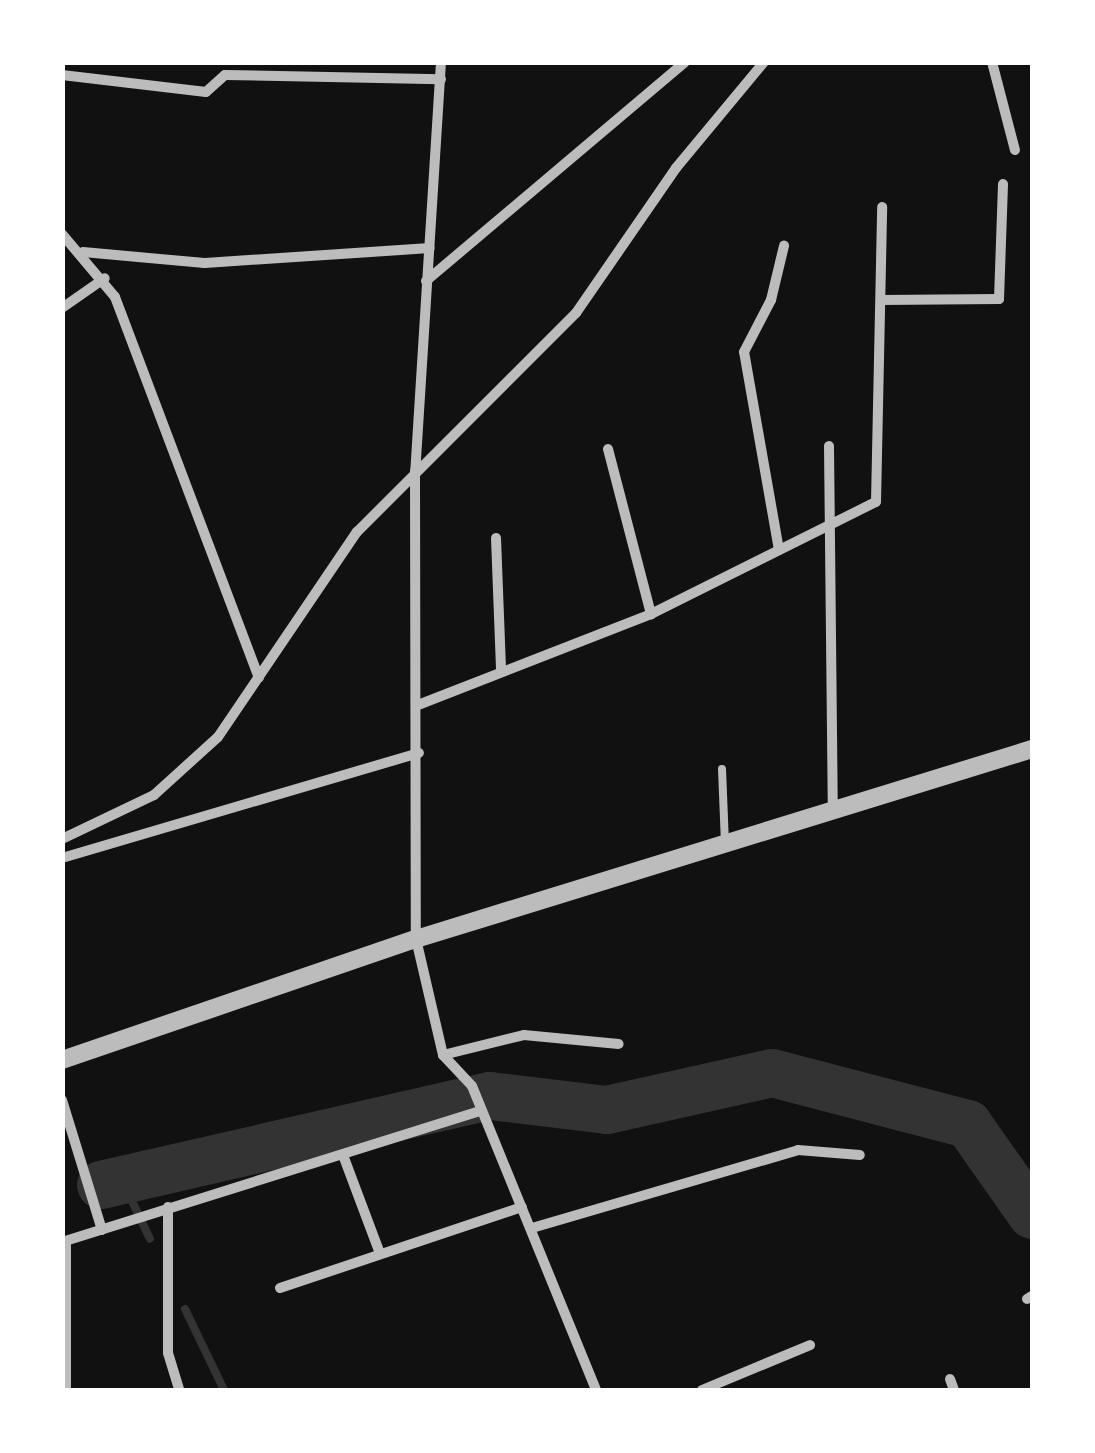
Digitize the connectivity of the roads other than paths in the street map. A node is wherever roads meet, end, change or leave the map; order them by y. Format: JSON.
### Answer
{"nodes":[{"id":1,"x":229,"y":62,"type":"edge"},
{"id":2,"x":442,"y":62,"type":"edge"},
{"id":3,"x":685,"y":62,"type":"edge"},
{"id":4,"x":764,"y":62,"type":"edge"},
{"id":5,"x":992,"y":62,"type":"edge"},
{"id":6,"x":226,"y":75,"type":"junction"},
{"id":7,"x":62,"y":76,"type":"edge"},
{"id":8,"x":441,"y":78,"type":"junction"},
{"id":9,"x":1015,"y":150,"type":"dead end"},
{"id":10,"x":1004,"y":184,"type":"dead end"},
{"id":11,"x":882,"y":207,"type":"dead end"},
{"id":12,"x":62,"y":234,"type":"edge"},
{"id":13,"x":784,"y":246,"type":"dead end"},
{"id":14,"x":430,"y":248,"type":"junction"},
{"id":15,"x":83,"y":252,"type":"junction"},
{"id":16,"x":105,"y":278,"type":"junction"},
{"id":17,"x":425,"y":282,"type":"junction"},
{"id":18,"x":881,"y":300,"type":"junction"},
{"id":19,"x":62,"y":308,"type":"edge"},
{"id":20,"x":829,"y":446,"type":"dead end"},
{"id":21,"x":608,"y":448,"type":"dead end"},
{"id":22,"x":415,"y":471,"type":"junction"},
{"id":23,"x":827,"y":526,"type":"junction"},
{"id":24,"x":496,"y":538,"type":"dead end"},
{"id":25,"x":779,"y":550,"type":"junction"},
{"id":26,"x":651,"y":614,"type":"junction"},
{"id":27,"x":501,"y":671,"type":"junction"},
{"id":28,"x":259,"y":678,"type":"junction"},
{"id":29,"x":418,"y":705,"type":"junction"},
{"id":30,"x":1032,"y":749,"type":"edge"},
{"id":31,"x":419,"y":752,"type":"junction"},
{"id":32,"x":722,"y":769,"type":"dead end"},
{"id":33,"x":834,"y":807,"type":"junction"},
{"id":34,"x":62,"y":839,"type":"edge"},
{"id":35,"x":725,"y":843,"type":"junction"},
{"id":36,"x":62,"y":858,"type":"edge"},
{"id":37,"x":416,"y":939,"type":"junction"},
{"id":38,"x":620,"y":1044,"type":"dead end"},
{"id":39,"x":444,"y":1055,"type":"junction"},
{"id":40,"x":62,"y":1060,"type":"edge"},
{"id":41,"x":62,"y":1100,"type":"edge"},
{"id":42,"x":479,"y":1108,"type":"junction"},
{"id":43,"x":343,"y":1155,"type":"junction"},
{"id":44,"x":860,"y":1156,"type":"dead end"},
{"id":45,"x":168,"y":1207,"type":"junction"},
{"id":46,"x":522,"y":1207,"type":"junction"},
{"id":47,"x":532,"y":1228,"type":"junction"},
{"id":48,"x":102,"y":1230,"type":"junction"},
{"id":49,"x":64,"y":1242,"type":"edge"},
{"id":50,"x":379,"y":1251,"type":"junction"},
{"id":51,"x":280,"y":1288,"type":"dead end"},
{"id":52,"x":810,"y":1345,"type":"dead end"},
{"id":53,"x":66,"y":1390,"type":"edge"},
{"id":54,"x":180,"y":1390,"type":"edge"},
{"id":55,"x":596,"y":1390,"type":"edge"},
{"id":56,"x":702,"y":1390,"type":"edge"}],
"edges":[{"from":1,"to":6,"type":"street"},
{"from":2,"to":8,"type":"street"},
{"from":3,"to":17,"type":"street"},
{"from":4,"to":22,"type":"street"},
{"from":5,"to":9,"type":"street"},
{"from":6,"to":7,"type":"street"},
{"from":6,"to":8,"type":"street"},
{"from":8,"to":14,"type":"street"},
{"from":10,"to":18,"type":"street"},
{"from":11,"to":18,"type":"street"},
{"from":12,"to":15,"type":"street"},
{"from":13,"to":25,"type":"street"},
{"from":14,"to":15,"type":"street"},
{"from":14,"to":17,"type":"street"},
{"from":15,"to":16,"type":"street"},
{"from":16,"to":19,"type":"street"},
{"from":16,"to":28,"type":"street"},
{"from":17,"to":22,"type":"street"},
{"from":18,"to":23,"type":"street"},
{"from":20,"to":23,"type":"street"},
{"from":21,"to":26,"type":"street"},
{"from":22,"to":28,"type":"street"},
{"from":22,"to":29,"type":"street"},
{"from":23,"to":25,"type":"street"},
{"from":23,"to":33,"type":"street"},
{"from":24,"to":27,"type":"street"},
{"from":25,"to":26,"type":"street"},
{"from":26,"to":27,"type":"street"},
{"from":27,"to":29,"type":"street"},
{"from":28,"to":34,"type":"street"},
{"from":29,"to":31,"type":"street"},
{"from":30,"to":33,"type":"street"},
{"from":31,"to":36,"type":"street"},
{"from":31,"to":37,"type":"street"},
{"from":32,"to":35,"type":"lane"},
{"from":33,"to":35,"type":"street"},
{"from":35,"to":37,"type":"street"},
{"from":37,"to":39,"type":"street"},
{"from":37,"to":40,"type":"street"},
{"from":38,"to":39,"type":"street"},
{"from":39,"to":42,"type":"street"},
{"from":41,"to":48,"type":"street"},
{"from":42,"to":43,"type":"street"},
{"from":42,"to":46,"type":"street"},
{"from":43,"to":45,"type":"street"},
{"from":43,"to":50,"type":"street"},
{"from":44,"to":47,"type":"street"},
{"from":45,"to":48,"type":"street"},
{"from":45,"to":54,"type":"street"},
{"from":46,"to":47,"type":"street"},
{"from":46,"to":50,"type":"street"},
{"from":47,"to":55,"type":"street"},
{"from":48,"to":49,"type":"street"},
{"from":49,"to":53,"type":"street"},
{"from":50,"to":51,"type":"street"},
{"from":52,"to":56,"type":"street"}]}
